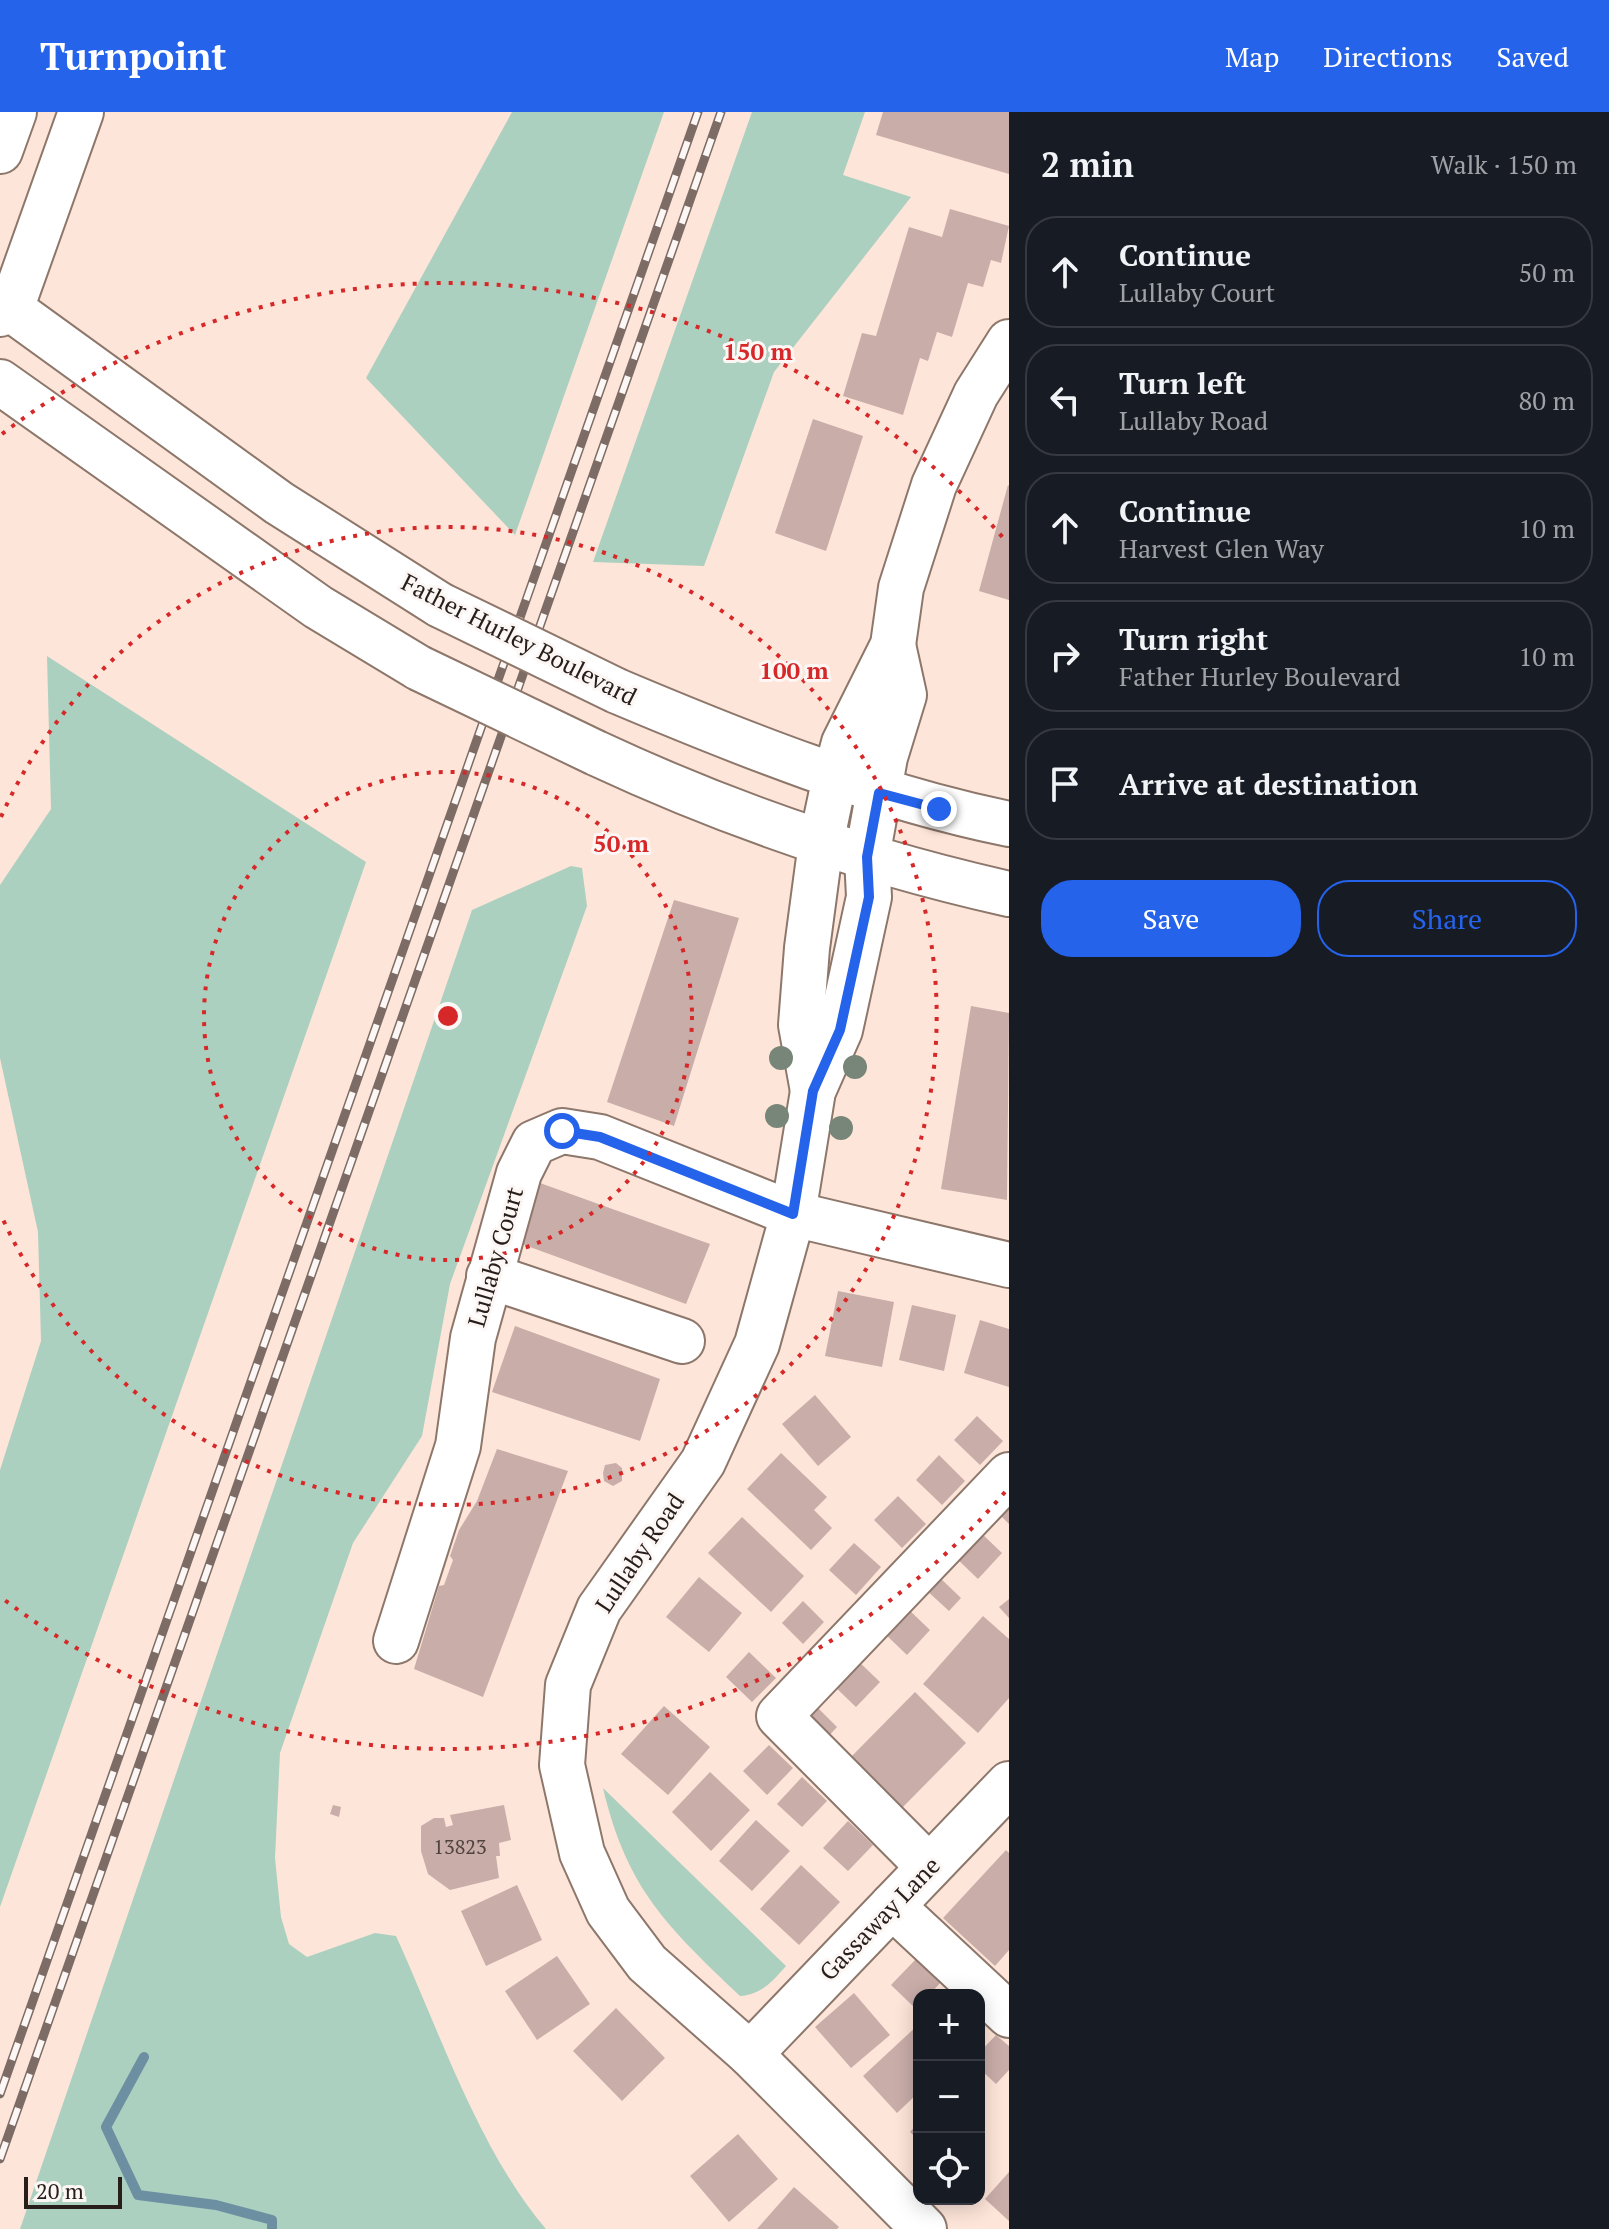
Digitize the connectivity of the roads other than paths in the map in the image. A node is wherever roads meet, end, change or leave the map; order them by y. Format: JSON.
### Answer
{"nodes":[{"id":1,"x":14,"y":112,"type":"edge"},
{"id":2,"x":81,"y":112,"type":"edge"},
{"id":3,"x":0,"y":151,"type":"edge"},
{"id":4,"x":4,"y":308,"type":"edge"},
{"id":5,"x":1009,"y":342,"type":"edge"},
{"id":6,"x":0,"y":382,"type":"edge"},
{"id":7,"x":893,"y":645,"type":"junction"},
{"id":8,"x":835,"y":777,"type":"junction"},
{"id":9,"x":879,"y":793,"type":"junction"},
{"id":10,"x":1009,"y":824,"type":"edge"},
{"id":11,"x":821,"y":843,"type":"junction"},
{"id":12,"x":867,"y":857,"type":"junction"},
{"id":13,"x":1009,"y":894,"type":"edge"},
{"id":14,"x":813,"y":1091,"type":"junction"},
{"id":15,"x":793,"y":1214,"type":"junction"},
{"id":16,"x":1009,"y":1265,"type":"edge"},
{"id":17,"x":489,"y":1276,"type":"junction"},
{"id":18,"x":682,"y":1341,"type":"dead end"},
{"id":19,"x":1009,"y":1475,"type":"edge"},
{"id":20,"x":396,"y":1641,"type":"dead end"},
{"id":21,"x":1009,"y":1784,"type":"edge"},
{"id":22,"x":929,"y":1867,"type":"junction"},
{"id":23,"x":892,"y":1906,"type":"junction"},
{"id":24,"x":1009,"y":2015,"type":"edge"},
{"id":25,"x":750,"y":2054,"type":"junction"},
{"id":26,"x":924,"y":2229,"type":"edge"}],
"edges":[{"from":1,"to":3,"type":"street"},
{"from":2,"to":4,"type":"street"},
{"from":4,"to":8,"type":"street","name":"Father Hurley Boulevard","bridge":true},
{"from":5,"to":7,"type":"street"},
{"from":6,"to":11,"type":"street","bridge":true},
{"from":7,"to":8,"type":"street","name":"Lullaby Road"},
{"from":7,"to":9,"type":"street","name":"Lullaby Road"},
{"from":8,"to":9,"type":"street","name":"Father Hurley Boulevard"},
{"from":8,"to":11,"type":"street","name":"Lullaby Road"},
{"from":9,"to":10,"type":"street","name":"Father Hurley Boulevard"},
{"from":9,"to":12,"type":"street","name":"Lullaby Road"},
{"from":11,"to":12,"type":"street"},
{"from":11,"to":14,"type":"street","name":"Lullaby Road"},
{"from":12,"to":13,"type":"street"},
{"from":12,"to":14,"type":"street","name":"Lullaby Road"},
{"from":14,"to":15,"type":"street","name":"Lullaby Road"},
{"from":15,"to":16,"type":"street","name":"Lullaby Court"},
{"from":15,"to":17,"type":"street","name":"Lullaby Court"},
{"from":15,"to":25,"type":"street","name":"Lullaby Road"},
{"from":17,"to":18,"type":"street"},
{"from":17,"to":20,"type":"street","name":"Lullaby Court"},
{"from":19,"to":22,"type":"street"},
{"from":21,"to":22,"type":"street","name":"Gassaway Lane"},
{"from":22,"to":23,"type":"street","name":"Gassaway Lane"},
{"from":23,"to":24,"type":"street"},
{"from":23,"to":25,"type":"street","name":"Gassaway Lane"},
{"from":25,"to":26,"type":"street","name":"Lullaby Road"}]}
